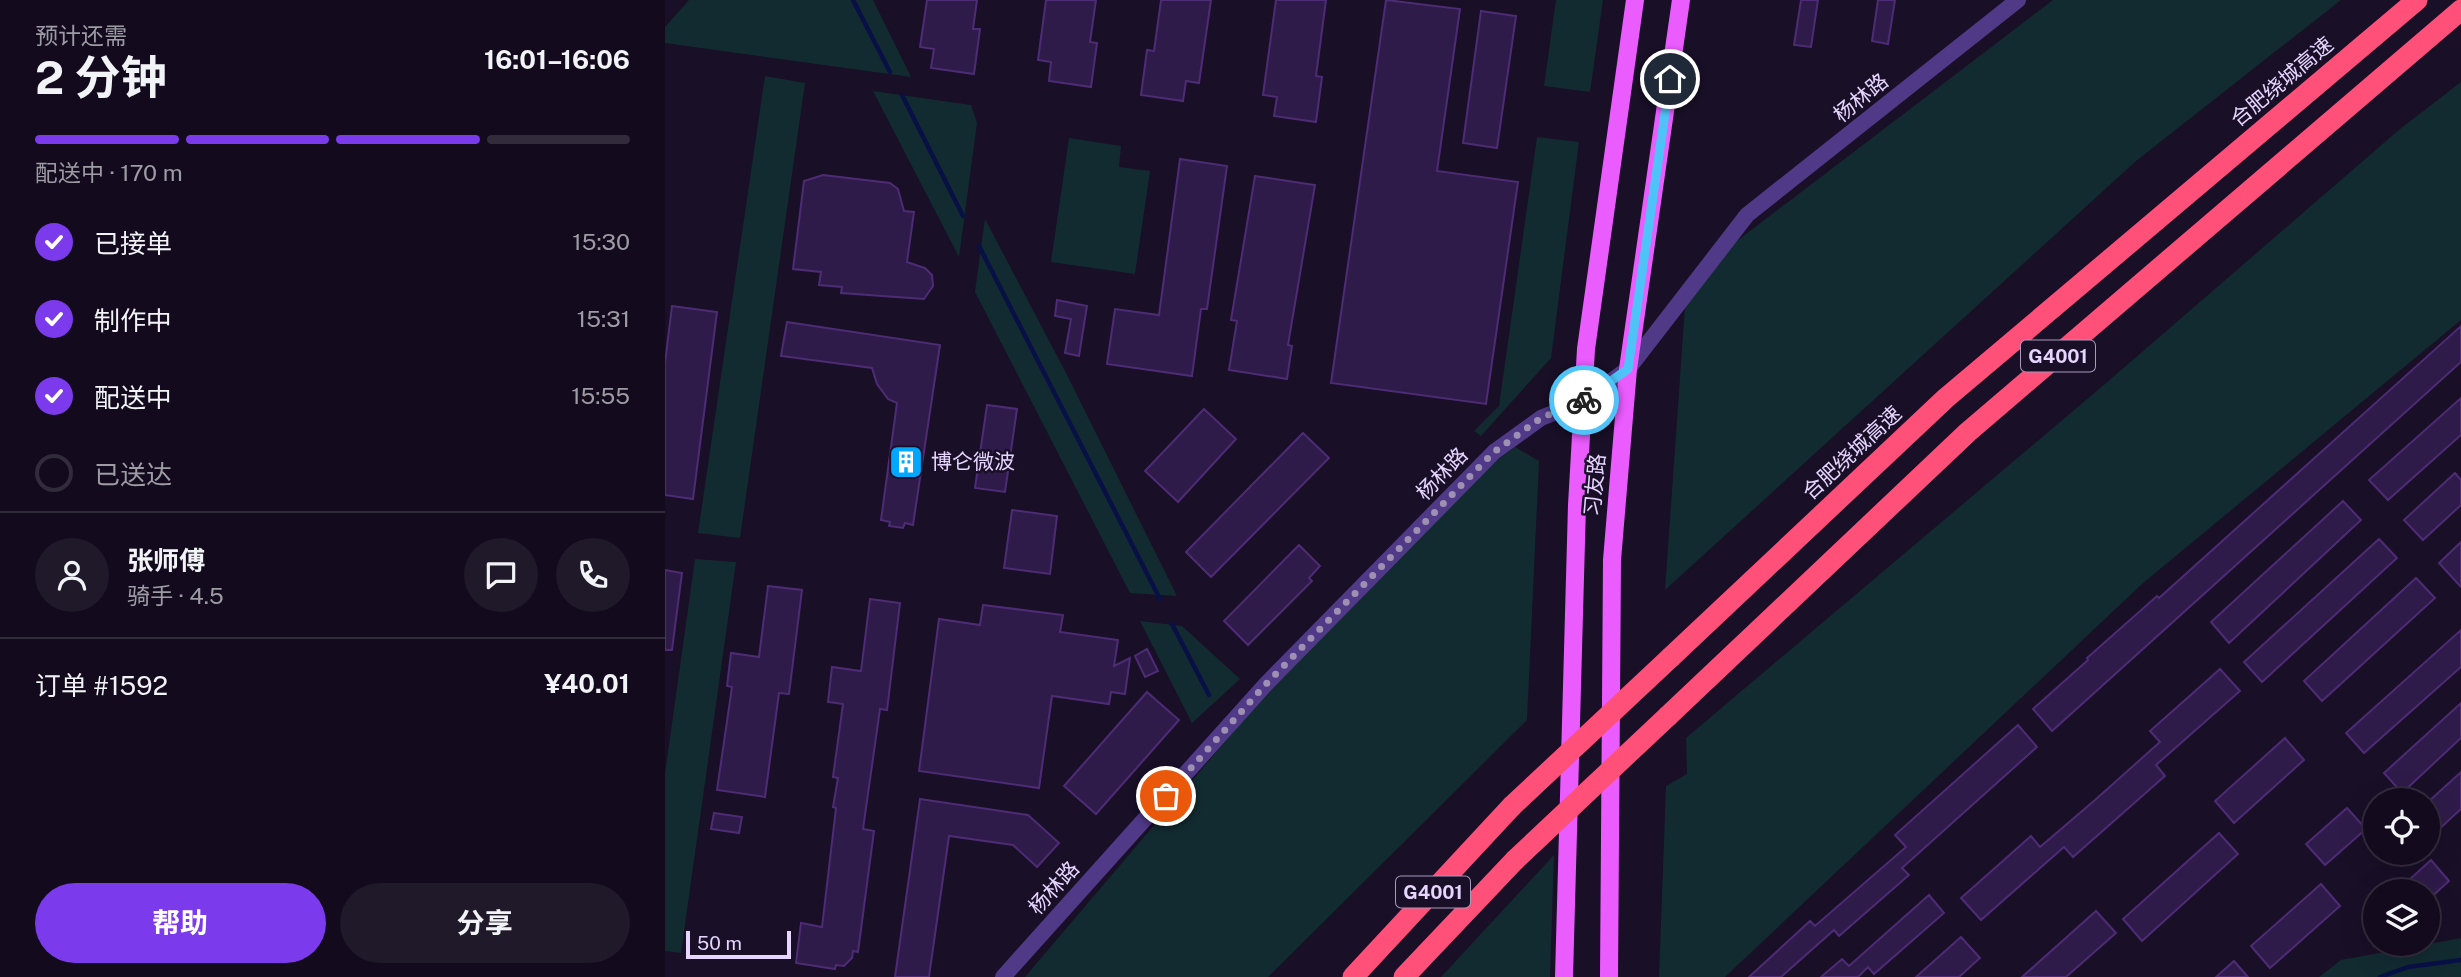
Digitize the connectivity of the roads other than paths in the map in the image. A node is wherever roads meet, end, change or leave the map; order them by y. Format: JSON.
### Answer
{"nodes":[{"id":1,"x":1635,"y":0,"type":"edge"},
{"id":2,"x":1681,"y":0,"type":"edge"},
{"id":3,"x":2018,"y":0,"type":"edge"},
{"id":4,"x":2417,"y":0,"type":"edge"},
{"id":5,"x":2461,"y":10,"type":"edge"},
{"id":6,"x":1628,"y":369,"type":"junction"},
{"id":7,"x":1583,"y":401,"type":"junction"},
{"id":8,"x":1003,"y":977,"type":"edge"},
{"id":9,"x":1353,"y":977,"type":"edge"},
{"id":10,"x":1404,"y":977,"type":"edge"},
{"id":11,"x":1564,"y":977,"type":"edge"},
{"id":12,"x":1609,"y":977,"type":"edge"}],
"edges":[{"from":1,"to":7,"type":"main road","name":"习友路"},
{"from":2,"to":6,"type":"main road","name":"习友路"},
{"from":3,"to":6,"type":"street","name":"杨林路"},
{"from":4,"to":9,"type":"highway","name":"合肥绕城高速","number":"G4001","bridge":true},
{"from":5,"to":10,"type":"highway","number":"G4001","bridge":true},
{"from":6,"to":7,"type":"street","name":"杨林路"},
{"from":6,"to":12,"type":"main road","name":"习友路"},
{"from":7,"to":8,"type":"street","name":"杨林路"},
{"from":7,"to":11,"type":"main road","name":"习友路"}]}
